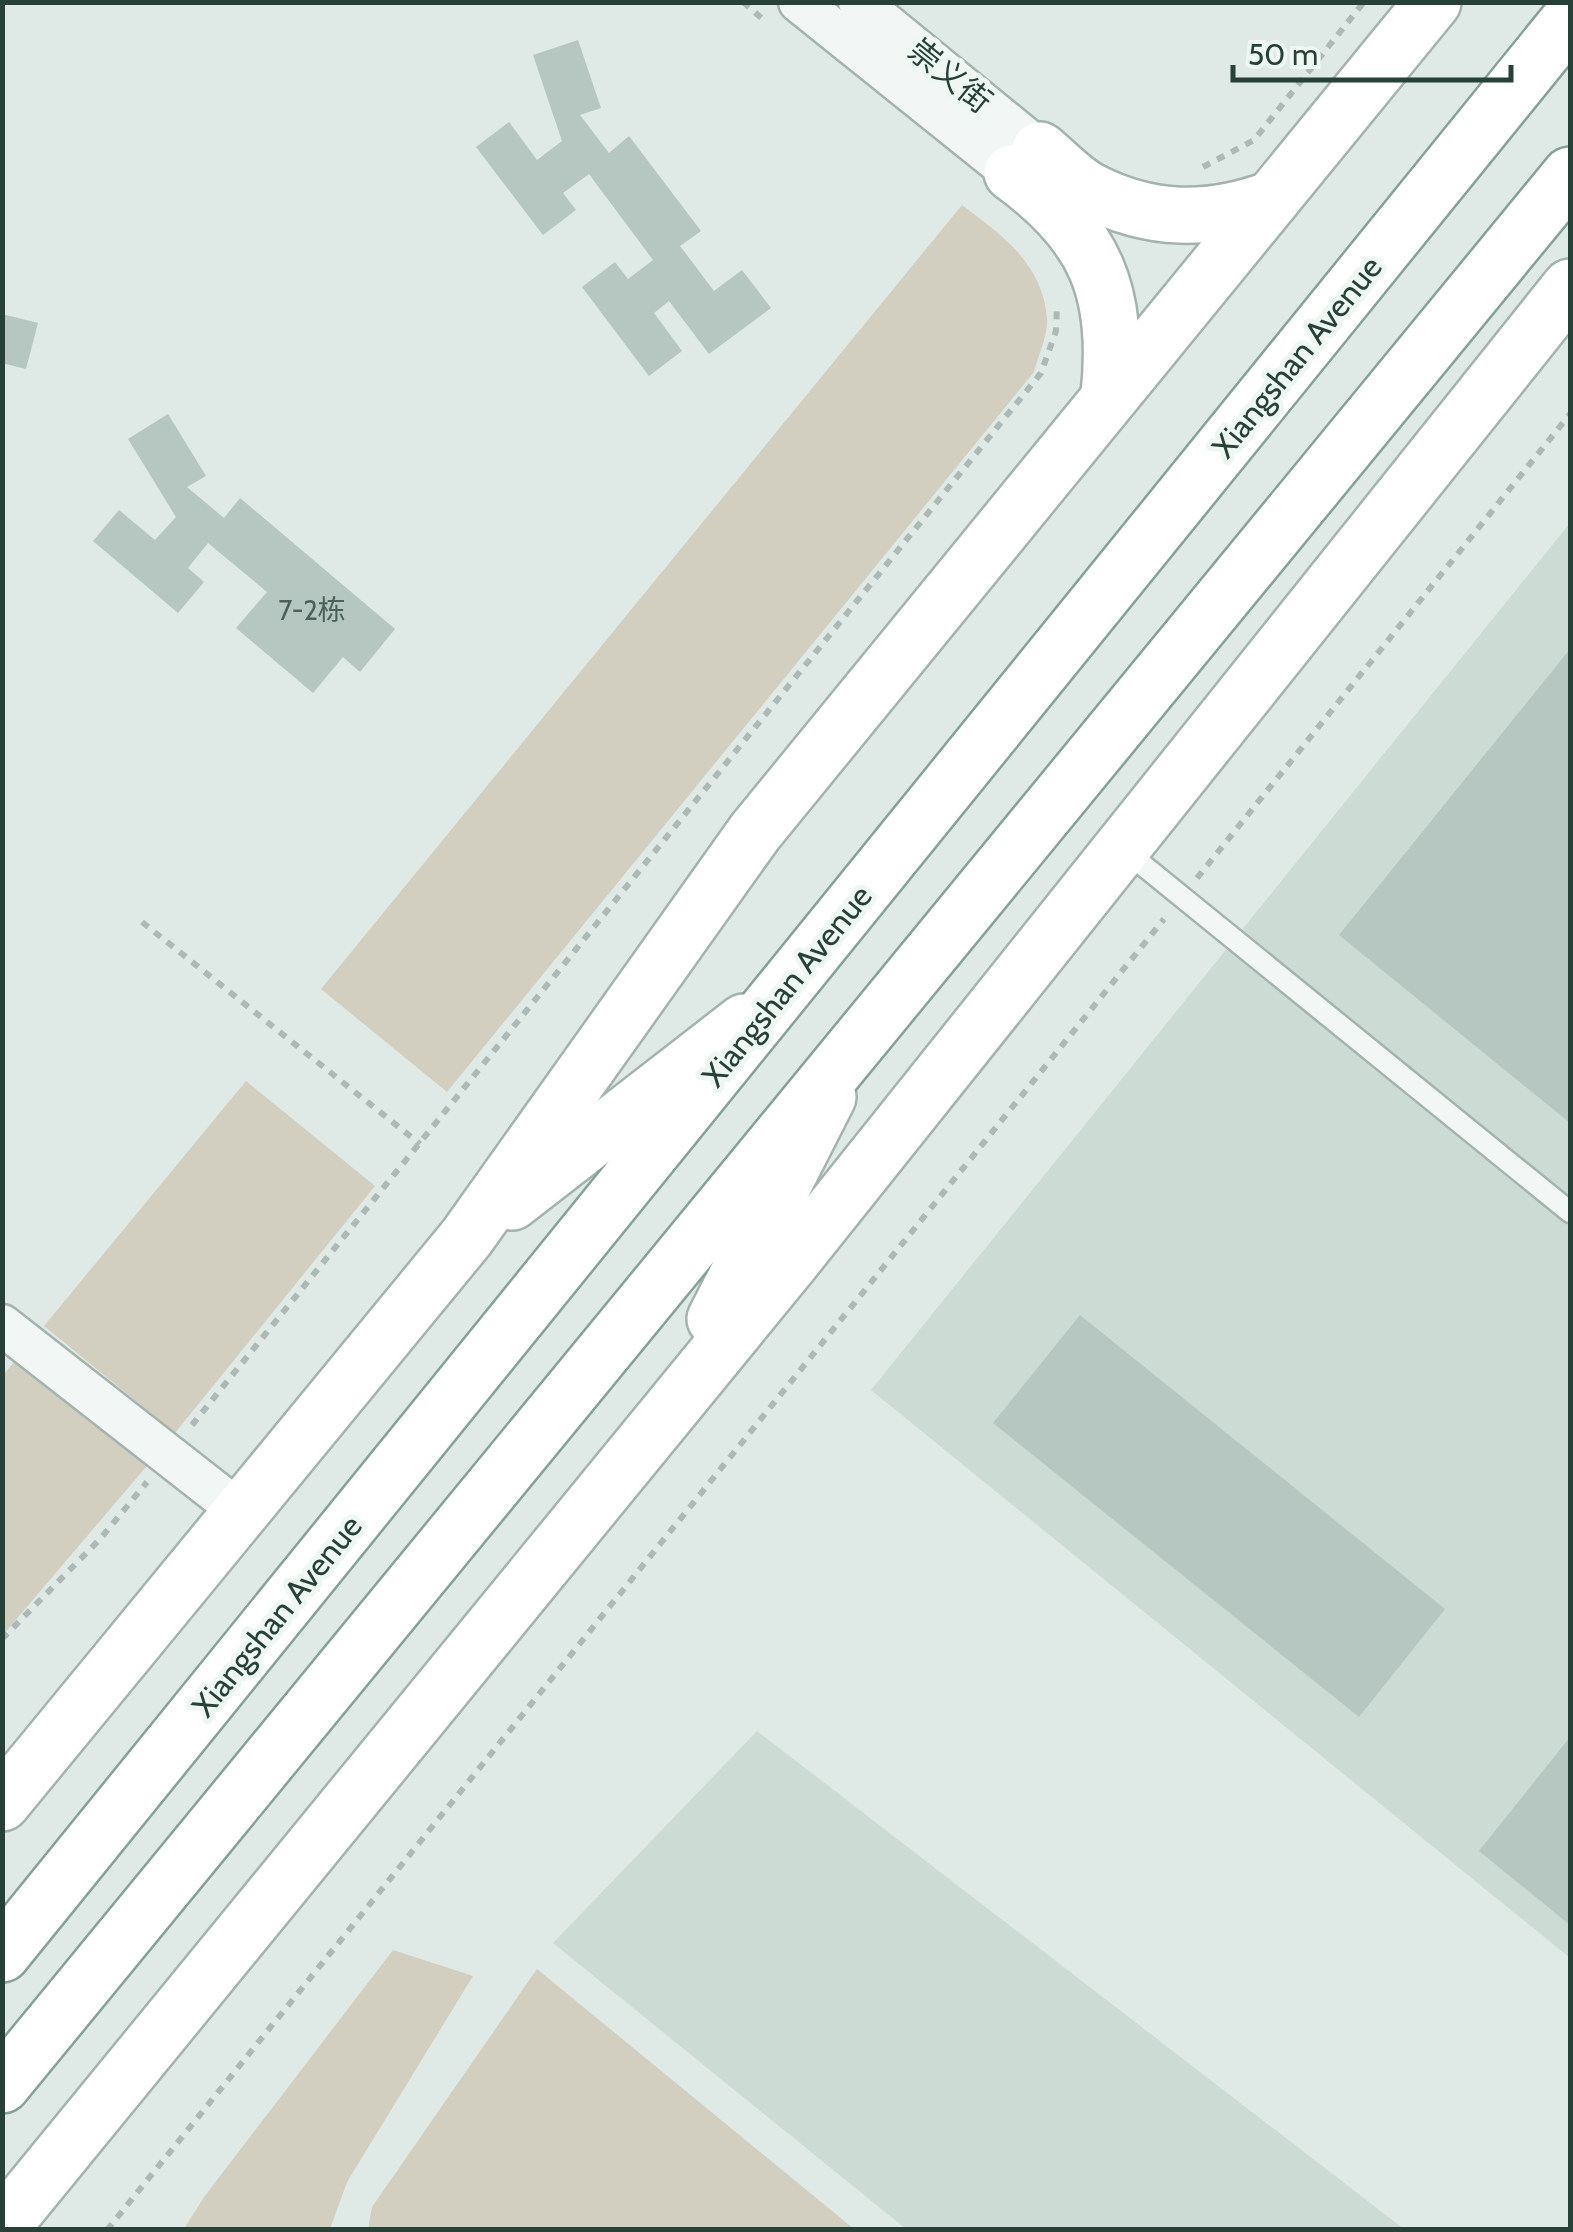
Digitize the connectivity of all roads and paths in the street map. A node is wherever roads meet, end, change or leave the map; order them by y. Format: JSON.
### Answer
{"nodes":[{"id":1,"x":742,"y":2,"type":"edge"},
{"id":2,"x":859,"y":2,"type":"edge"},
{"id":3,"x":1364,"y":2,"type":"edge"},
{"id":4,"x":1433,"y":2,"type":"edge"},
{"id":5,"x":786,"y":15,"type":"edge"},
{"id":6,"x":1570,"y":19,"type":"edge"},
{"id":7,"x":1026,"y":161,"type":"junction"},
{"id":8,"x":1199,"y":168,"type":"dead end"},
{"id":9,"x":1570,"y":175,"type":"edge"},
{"id":10,"x":1272,"y":199,"type":"junction"},
{"id":11,"x":1570,"y":287,"type":"edge"},
{"id":12,"x":1056,"y":296,"type":"dead end"},
{"id":13,"x":1109,"y":395,"type":"junction"},
{"id":14,"x":1570,"y":414,"type":"edge"},
{"id":15,"x":1122,"y":848,"type":"junction"},
{"id":16,"x":1182,"y":896,"type":"junction"},
{"id":17,"x":142,"y":922,"type":"dead end"},
{"id":18,"x":782,"y":992,"type":"junction"},
{"id":19,"x":851,"y":1053,"type":"junction"},
{"id":20,"x":420,"y":1144,"type":"junction"},
{"id":21,"x":1570,"y":1212,"type":"edge"},
{"id":22,"x":466,"y":1237,"type":"junction"},
{"id":23,"x":2,"y":1325,"type":"edge"},
{"id":24,"x":666,"y":1416,"type":"junction"},
{"id":25,"x":168,"y":1455,"type":"junction"},
{"id":26,"x":241,"y":1512,"type":"junction"},
{"id":27,"x":2,"y":1639,"type":"edge"},
{"id":28,"x":2,"y":1803,"type":"edge"},
{"id":29,"x":2,"y":1954,"type":"edge"},
{"id":30,"x":2,"y":2085,"type":"edge"},
{"id":31,"x":25,"y":2187,"type":"edge"},
{"id":32,"x":2,"y":2227,"type":"edge"},
{"id":33,"x":107,"y":2230,"type":"edge"}],
"edges":[{"from":1,"to":5,"type":"path"},
{"from":2,"to":7,"type":"street","name":"崇义街"},
{"from":3,"to":8,"type":"path"},
{"from":4,"to":10,"type":"main road"},
{"from":5,"to":7,"type":"street"},
{"from":6,"to":18,"type":"main road","name":"Xiangshan Avenue"},
{"from":7,"to":10,"type":"main road"},
{"from":7,"to":13,"type":"main road"},
{"from":9,"to":19,"type":"main road"},
{"from":10,"to":13,"type":"main road"},
{"from":11,"to":15,"type":"main road"},
{"from":12,"to":20,"type":"path"},
{"from":13,"to":22,"type":"main road"},
{"from":14,"to":16,"type":"path"},
{"from":15,"to":16,"type":"lane"},
{"from":15,"to":24,"type":"main road"},
{"from":16,"to":21,"type":"lane"},
{"from":16,"to":33,"type":"path"},
{"from":17,"to":20,"type":"path"},
{"from":18,"to":22,"type":"main road"},
{"from":18,"to":29,"type":"main road","name":"Xiangshan Avenue"},
{"from":19,"to":24,"type":"main road"},
{"from":19,"to":30,"type":"main road"},
{"from":20,"to":25,"type":"path"},
{"from":22,"to":26,"type":"main road"},
{"from":23,"to":25,"type":"street"},
{"from":24,"to":31,"type":"main road"},
{"from":25,"to":26,"type":"street"},
{"from":25,"to":27,"type":"path"},
{"from":26,"to":28,"type":"main road"},
{"from":31,"to":32,"type":"main road"}]}
